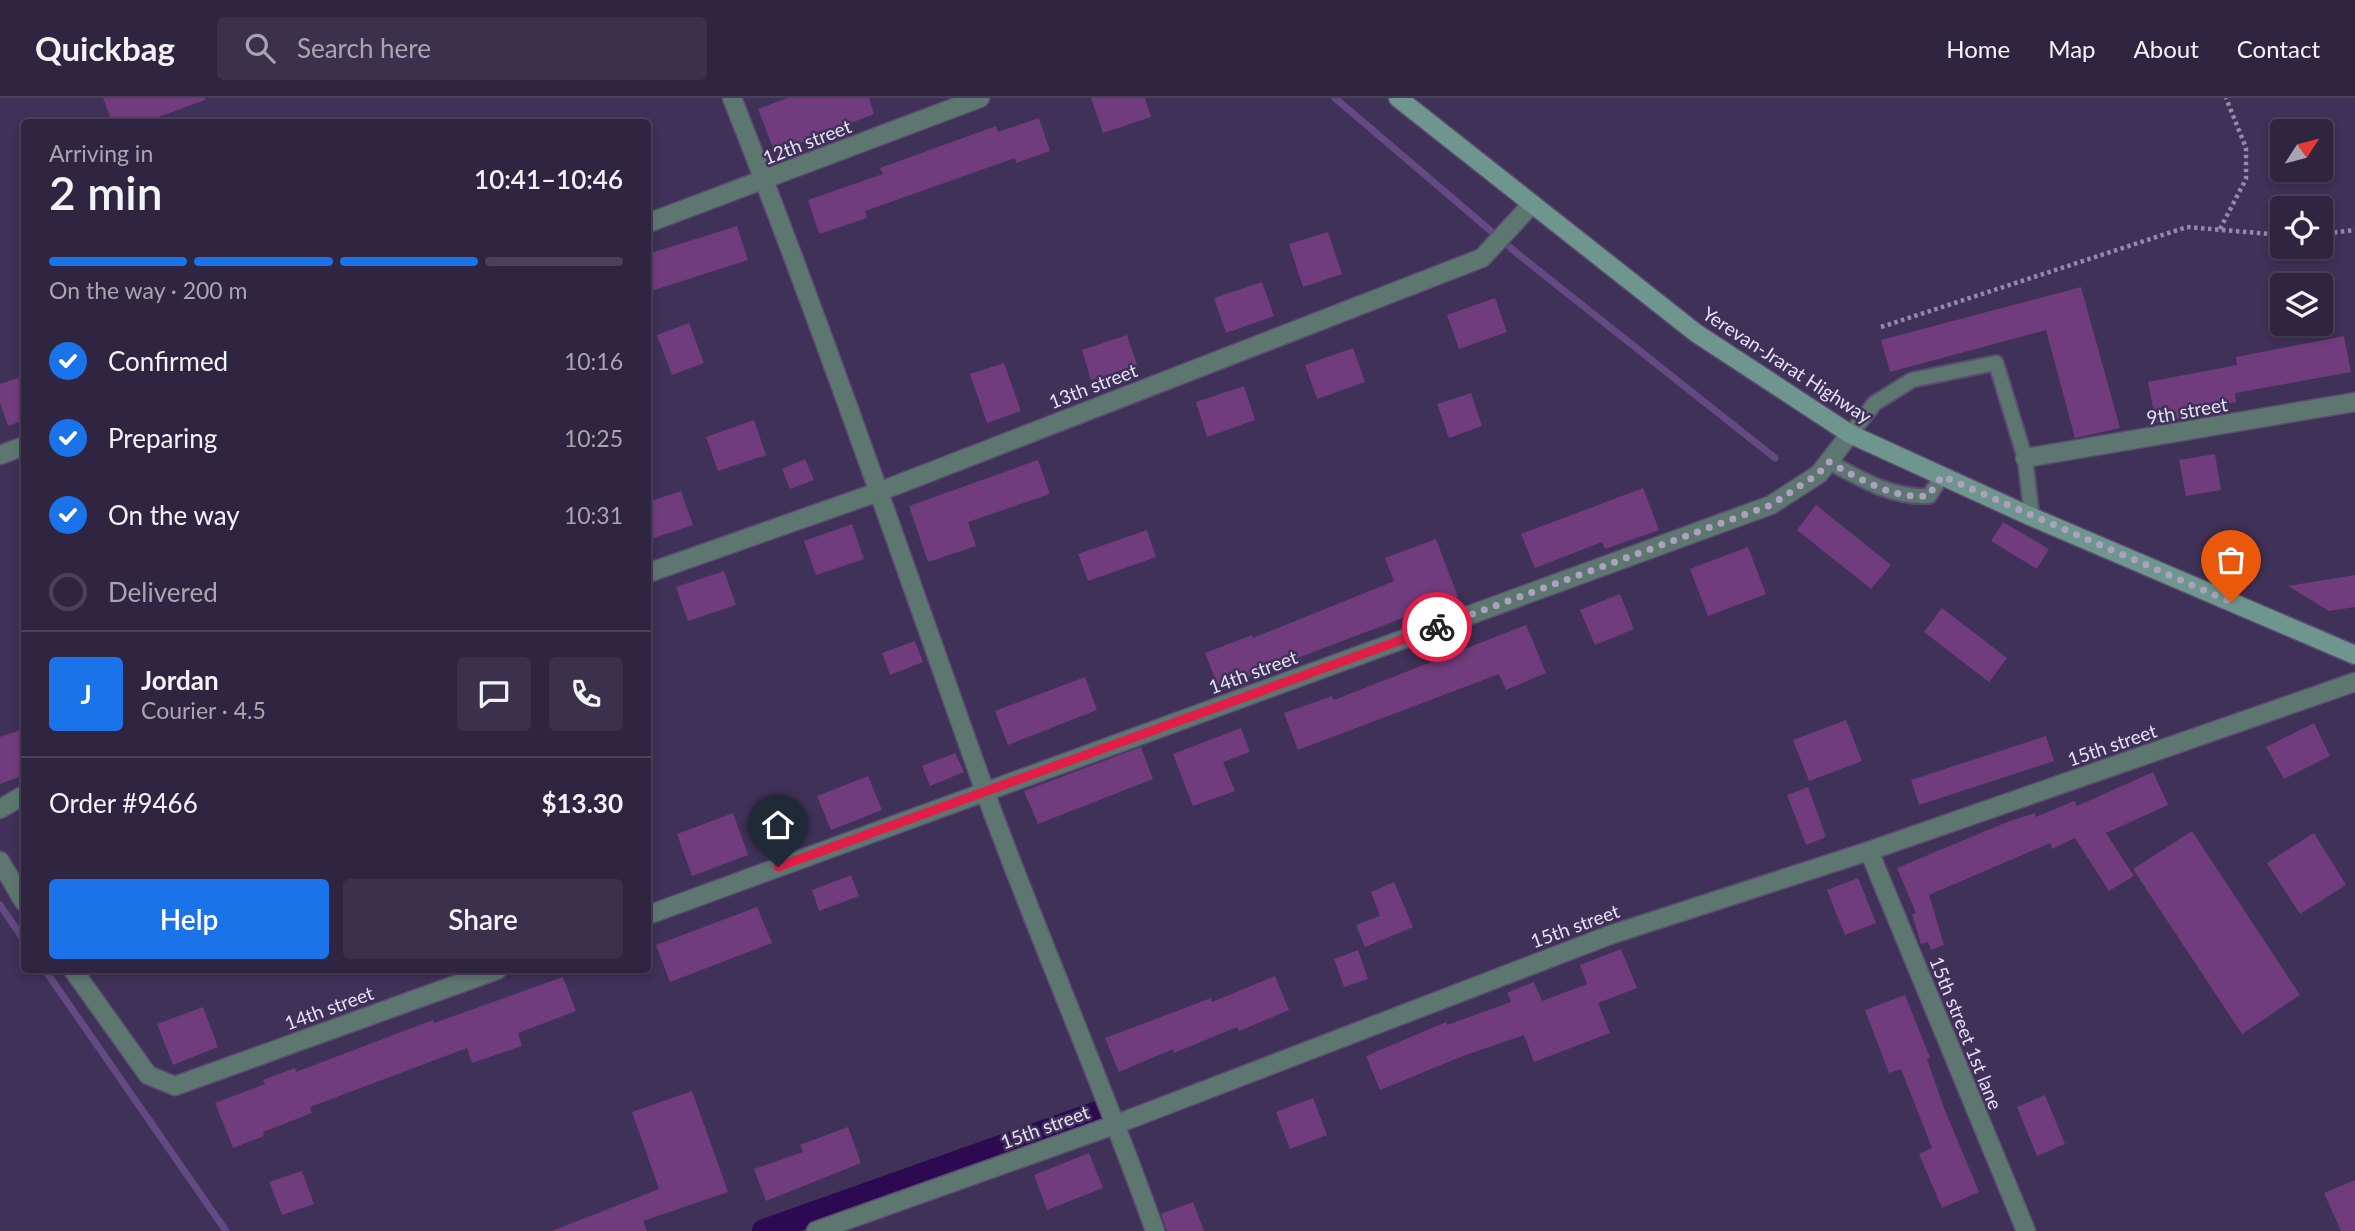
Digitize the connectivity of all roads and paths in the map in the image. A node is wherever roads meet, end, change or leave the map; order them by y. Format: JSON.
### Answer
{"nodes":[{"id":1,"x":732,"y":98,"type":"edge"},
{"id":2,"x":980,"y":98,"type":"edge"},
{"id":3,"x":1398,"y":98,"type":"edge"},
{"id":4,"x":2226,"y":98,"type":"edge"},
{"id":5,"x":765,"y":181,"type":"junction"},
{"id":6,"x":1532,"y":204,"type":"junction"},
{"id":7,"x":651,"y":222,"type":"edge"},
{"id":8,"x":2220,"y":229,"type":"junction"},
{"id":9,"x":2355,"y":230,"type":"edge"},
{"id":10,"x":2270,"y":233,"type":"edge"},
{"id":11,"x":2333,"y":233,"type":"edge"},
{"id":12,"x":1881,"y":327,"type":"dead end"},
{"id":13,"x":2355,"y":402,"type":"edge"},
{"id":14,"x":1850,"y":434,"type":"junction"},
{"id":15,"x":21,"y":447,"type":"edge"},
{"id":16,"x":0,"y":455,"type":"edge"},
{"id":17,"x":2025,"y":458,"type":"junction"},
{"id":18,"x":1829,"y":462,"type":"junction"},
{"id":19,"x":1942,"y":476,"type":"junction"},
{"id":20,"x":881,"y":491,"type":"junction"},
{"id":21,"x":2032,"y":517,"type":"junction"},
{"id":22,"x":651,"y":572,"type":"edge"},
{"id":23,"x":2355,"y":655,"type":"edge"},
{"id":24,"x":2355,"y":682,"type":"edge"},
{"id":25,"x":985,"y":792,"type":"junction"},
{"id":26,"x":21,"y":797,"type":"edge"},
{"id":27,"x":0,"y":809,"type":"edge"},
{"id":28,"x":1869,"y":851,"type":"junction"},
{"id":29,"x":0,"y":861,"type":"edge"},
{"id":30,"x":21,"y":897,"type":"edge"},
{"id":31,"x":651,"y":914,"type":"edge"},
{"id":32,"x":75,"y":973,"type":"edge"},
{"id":33,"x":489,"y":973,"type":"edge"},
{"id":34,"x":1117,"y":1124,"type":"junction"},
{"id":35,"x":816,"y":1231,"type":"edge"},
{"id":36,"x":1155,"y":1231,"type":"edge"},
{"id":37,"x":2025,"y":1231,"type":"edge"}],
"edges":[{"from":1,"to":5,"type":"street"},
{"from":2,"to":5,"type":"street","name":"12th street"},
{"from":3,"to":6,"type":"main road","name":"Yerevan-Jrarat Highway"},
{"from":4,"to":8,"type":"path"},
{"from":5,"to":7,"type":"street","name":"12th street"},
{"from":5,"to":20,"type":"street"},
{"from":6,"to":14,"type":"main road","name":"Yerevan-Jrarat Highway"},
{"from":6,"to":20,"type":"street","name":"13th street"},
{"from":8,"to":10,"type":"path"},
{"from":8,"to":12,"type":"path"},
{"from":9,"to":11,"type":"path"},
{"from":13,"to":17,"type":"street","name":"9th street"},
{"from":14,"to":17,"type":"lane"},
{"from":14,"to":18,"type":"street","name":"14th street"},
{"from":14,"to":19,"type":"main road","name":"Yerevan-Jrarat Highway"},
{"from":15,"to":16,"type":"street"},
{"from":17,"to":21,"type":"lane"},
{"from":18,"to":19,"type":"lane"},
{"from":18,"to":25,"type":"street","name":"14th street"},
{"from":19,"to":21,"type":"main road","name":"Yerevan-Jrarat Highway"},
{"from":20,"to":22,"type":"street","name":"13th street"},
{"from":20,"to":25,"type":"street"},
{"from":21,"to":23,"type":"main road","name":"Yerevan-Jrarat Highway"},
{"from":24,"to":28,"type":"street","name":"15th street"},
{"from":25,"to":31,"type":"street","name":"14th street"},
{"from":25,"to":34,"type":"street"},
{"from":26,"to":27,"type":"street"},
{"from":28,"to":34,"type":"street","name":"15th street"},
{"from":28,"to":37,"type":"street","name":"15th street 1st lane"},
{"from":29,"to":30,"type":"street"},
{"from":32,"to":33,"type":"street","name":"14th street"},
{"from":34,"to":35,"type":"street","name":"15th street"},
{"from":34,"to":36,"type":"street"}]}
